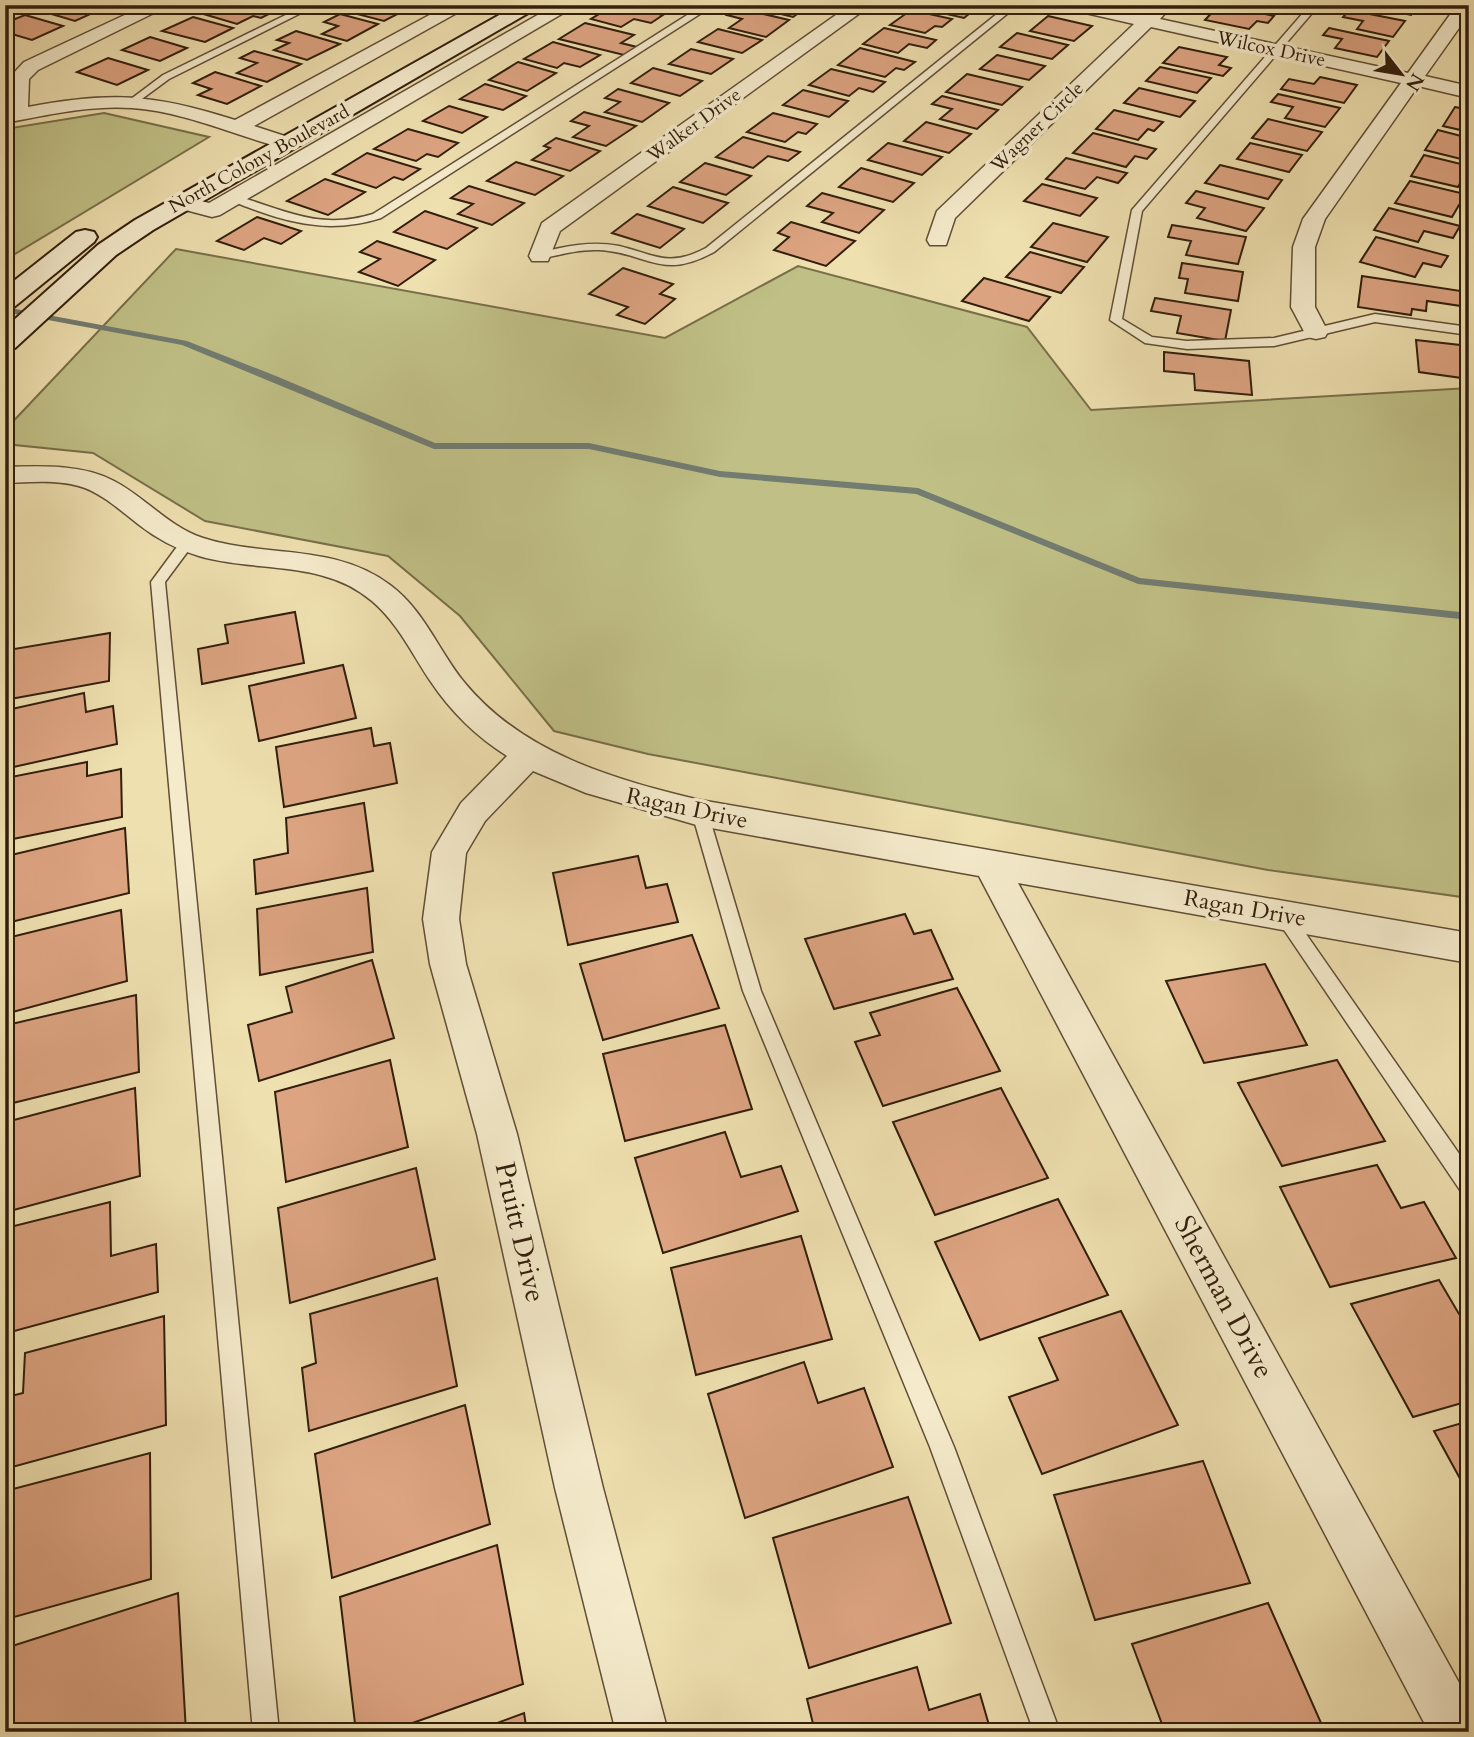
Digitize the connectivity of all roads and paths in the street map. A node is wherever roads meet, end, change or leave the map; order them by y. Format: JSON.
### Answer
{"nodes":[{"id":1,"x":11,"y":5,"type":"edge"},
{"id":2,"x":161,"y":5,"type":"edge"},
{"id":3,"x":313,"y":5,"type":"edge"},
{"id":4,"x":462,"y":5,"type":"edge"},
{"id":5,"x":498,"y":5,"type":"edge"},
{"id":6,"x":532,"y":5,"type":"edge"},
{"id":7,"x":568,"y":5,"type":"edge"},
{"id":8,"x":710,"y":5,"type":"edge"},
{"id":9,"x":862,"y":5,"type":"edge"},
{"id":10,"x":1014,"y":5,"type":"edge"},
{"id":11,"x":1074,"y":5,"type":"edge"},
{"id":12,"x":1164,"y":5,"type":"edge"},
{"id":13,"x":1315,"y":5,"type":"edge"},
{"id":14,"x":1466,"y":5,"type":"edge"},
{"id":15,"x":5,"y":8,"type":"edge"},
{"id":16,"x":1147,"y":21,"type":"junction"},
{"id":17,"x":1275,"y":49,"type":"junction"},
{"id":18,"x":1412,"y":80,"type":"junction"},
{"id":19,"x":1469,"y":92,"type":"edge"},
{"id":20,"x":132,"y":102,"type":"junction"},
{"id":21,"x":13,"y":115,"type":"edge"},
{"id":22,"x":236,"y":127,"type":"junction"},
{"id":23,"x":260,"y":135,"type":"junction"},
{"id":24,"x":287,"y":143,"type":"junction"},
{"id":25,"x":233,"y":198,"type":"junction"},
{"id":26,"x":182,"y":202,"type":"junction"},
{"id":27,"x":938,"y":240,"type":"dead end"},
{"id":28,"x":540,"y":256,"type":"joint"},
{"id":29,"x":5,"y":301,"type":"edge"},
{"id":30,"x":1469,"y":331,"type":"edge"},
{"id":31,"x":1316,"y":332,"type":"junction"},
{"id":32,"x":5,"y":342,"type":"edge"},
{"id":33,"x":5,"y":475,"type":"edge"},
{"id":34,"x":187,"y":543,"type":"junction"},
{"id":35,"x":527,"y":756,"type":"junction"},
{"id":36,"x":700,"y":813,"type":"junction"},
{"id":37,"x":990,"y":863,"type":"junction"},
{"id":38,"x":1284,"y":915,"type":"junction"},
{"id":39,"x":1469,"y":948,"type":"edge"},
{"id":40,"x":1469,"y":1186,"type":"edge"},
{"id":41,"x":265,"y":1732,"type":"edge"},
{"id":42,"x":642,"y":1732,"type":"edge"},
{"id":43,"x":1048,"y":1732,"type":"edge"},
{"id":44,"x":1457,"y":1732,"type":"edge"}],
"edges":[{"from":1,"to":15,"type":"lane"},
{"from":2,"to":21,"type":"street"},
{"from":3,"to":20,"type":"lane"},
{"from":4,"to":22,"type":"street"},
{"from":5,"to":23,"type":"main road","name":"North Colony Boulevard"},
{"from":6,"to":24,"type":"main road","name":"North Colony Boulevard"},
{"from":7,"to":25,"type":"street"},
{"from":8,"to":25,"type":"lane"},
{"from":9,"to":28,"type":"street","name":"Walker Drive"},
{"from":10,"to":28,"type":"lane"},
{"from":11,"to":16,"type":"street","name":"Wilcox Drive"},
{"from":12,"to":16,"type":"street","name":"Wagner Circle"},
{"from":13,"to":17,"type":"lane"},
{"from":14,"to":18,"type":"street"},
{"from":16,"to":17,"type":"street","name":"Wilcox Drive"},
{"from":16,"to":27,"type":"street","name":"Wagner Circle"},
{"from":17,"to":18,"type":"street","name":"Wilcox Drive"},
{"from":17,"to":31,"type":"lane"},
{"from":18,"to":19,"type":"street","name":"Wilcox Drive"},
{"from":18,"to":31,"type":"street"},
{"from":20,"to":21,"type":"street"},
{"from":20,"to":22,"type":"street"},
{"from":22,"to":23,"type":"street"},
{"from":23,"to":24,"type":"street"},
{"from":23,"to":29,"type":"main road","name":"North Colony Boulevard"},
{"from":24,"to":26,"type":"main road","name":"North Colony Boulevard"},
{"from":25,"to":26,"type":"street"},
{"from":26,"to":32,"type":"main road","name":"North Colony Boulevard"},
{"from":30,"to":31,"type":"lane"},
{"from":33,"to":34,"type":"street","name":"Ragan Drive"},
{"from":34,"to":35,"type":"street","name":"Ragan Drive"},
{"from":34,"to":41,"type":"lane"},
{"from":35,"to":36,"type":"street","name":"Ragan Drive"},
{"from":35,"to":42,"type":"street","name":"Pruitt Drive"},
{"from":36,"to":37,"type":"street","name":"Ragan Drive"},
{"from":36,"to":43,"type":"lane"},
{"from":37,"to":38,"type":"street","name":"Ragan Drive"},
{"from":37,"to":44,"type":"street","name":"Sherman Drive"},
{"from":38,"to":39,"type":"street","name":"Ragan Drive"},
{"from":38,"to":40,"type":"lane"}]}
